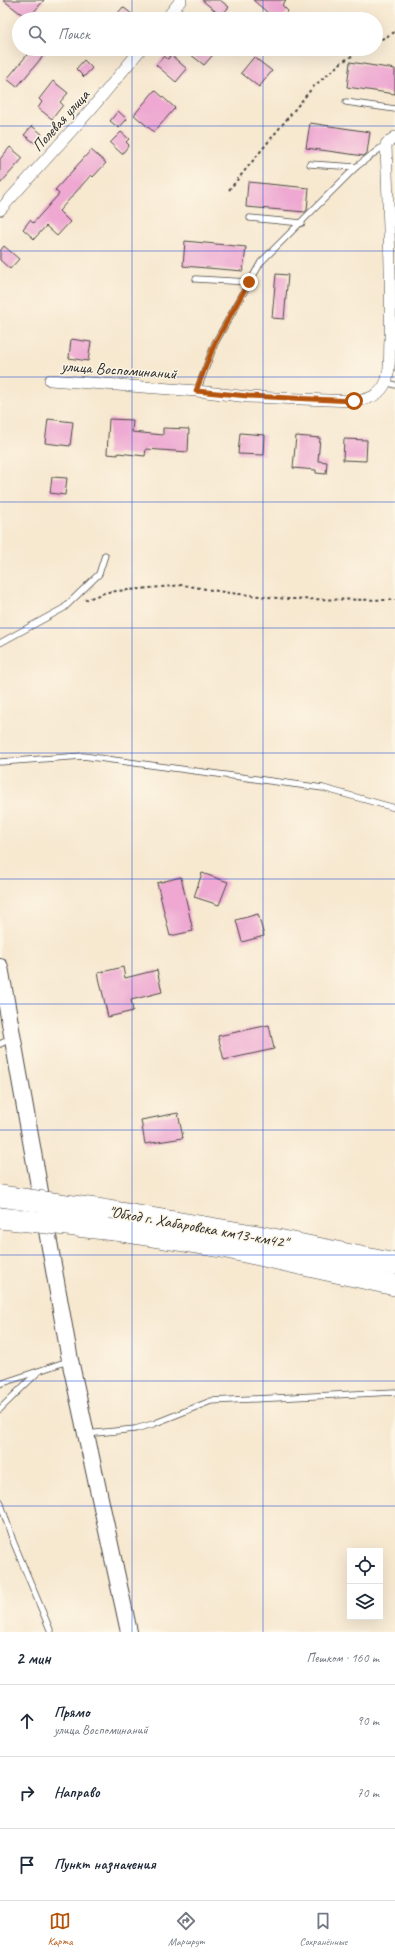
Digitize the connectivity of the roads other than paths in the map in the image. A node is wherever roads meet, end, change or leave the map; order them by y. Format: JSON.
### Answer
{"nodes":[{"id":1,"x":181,"y":0,"type":"edge"},
{"id":2,"x":172,"y":12,"type":"edge"},
{"id":3,"x":135,"y":56,"type":"edge"},
{"id":4,"x":346,"y":102,"type":"dead end"},
{"id":5,"x":395,"y":109,"type":"edge"},
{"id":6,"x":391,"y":141,"type":"edge"},
{"id":7,"x":310,"y":164,"type":"dead end"},
{"id":8,"x":356,"y":167,"type":"junction"},
{"id":9,"x":0,"y":210,"type":"edge"},
{"id":10,"x":250,"y":218,"type":"dead end"},
{"id":11,"x":302,"y":223,"type":"junction"},
{"id":12,"x":196,"y":279,"type":"dead end"},
{"id":13,"x":249,"y":282,"type":"junction"},
{"id":14,"x":393,"y":323,"type":"edge"},
{"id":15,"x":392,"y":357,"type":"edge"},
{"id":16,"x":50,"y":380,"type":"dead end"},
{"id":17,"x":391,"y":384,"type":"edge"},
{"id":18,"x":196,"y":391,"type":"junction"},
{"id":19,"x":104,"y":555,"type":"dead end"},
{"id":20,"x":0,"y":643,"type":"edge"},
{"id":21,"x":0,"y":762,"type":"edge"},
{"id":22,"x":395,"y":808,"type":"edge"},
{"id":23,"x":0,"y":967,"type":"edge"},
{"id":24,"x":6,"y":1041,"type":"edge"},
{"id":25,"x":0,"y":1196,"type":"edge"},
{"id":26,"x":0,"y":1218,"type":"edge"},
{"id":27,"x":395,"y":1264,"type":"edge"},
{"id":28,"x":395,"y":1285,"type":"edge"},
{"id":29,"x":70,"y":1360,"type":"junction"},
{"id":30,"x":38,"y":1371,"type":"junction"},
{"id":31,"x":0,"y":1384,"type":"edge"},
{"id":32,"x":395,"y":1392,"type":"edge"},
{"id":33,"x":0,"y":1409,"type":"edge"},
{"id":34,"x":86,"y":1434,"type":"junction"},
{"id":35,"x":0,"y":1501,"type":"edge"},
{"id":36,"x":127,"y":1630,"type":"edge"},
{"id":37,"x":51,"y":1632,"type":"edge"}],
"edges":[{"from":1,"to":2,"type":"street"},
{"from":3,"to":9,"type":"street","name":"Полевая улица"},
{"from":4,"to":5,"type":"lane"},
{"from":6,"to":8,"type":"lane"},
{"from":6,"to":14,"type":"street"},
{"from":7,"to":8,"type":"lane"},
{"from":8,"to":11,"type":"lane"},
{"from":10,"to":11,"type":"lane"},
{"from":11,"to":13,"type":"lane"},
{"from":12,"to":13,"type":"lane"},
{"from":13,"to":18,"type":"lane"},
{"from":14,"to":15,"type":"street"},
{"from":15,"to":17,"type":"street"},
{"from":16,"to":18,"type":"street","name":"улица Воспоминаний"},
{"from":17,"to":18,"type":"street","name":"улица Воспоминаний"},
{"from":19,"to":20,"type":"lane"},
{"from":21,"to":22,"type":"lane"},
{"from":23,"to":24,"type":"main road"},
{"from":24,"to":29,"type":"main road"},
{"from":25,"to":27,"type":"highway","name":"\"Обход г. Хабаровска км13-км42\"","bridge":true},
{"from":26,"to":28,"type":"highway","name":"\"Обход г. Хабаровска км13-км42\"","bridge":true},
{"from":29,"to":30,"type":"lane"},
{"from":29,"to":34,"type":"main road"},
{"from":30,"to":31,"type":"lane"},
{"from":30,"to":33,"type":"lane"},
{"from":32,"to":34,"type":"lane"},
{"from":34,"to":36,"type":"main road"},
{"from":35,"to":37,"type":"lane"}]}
